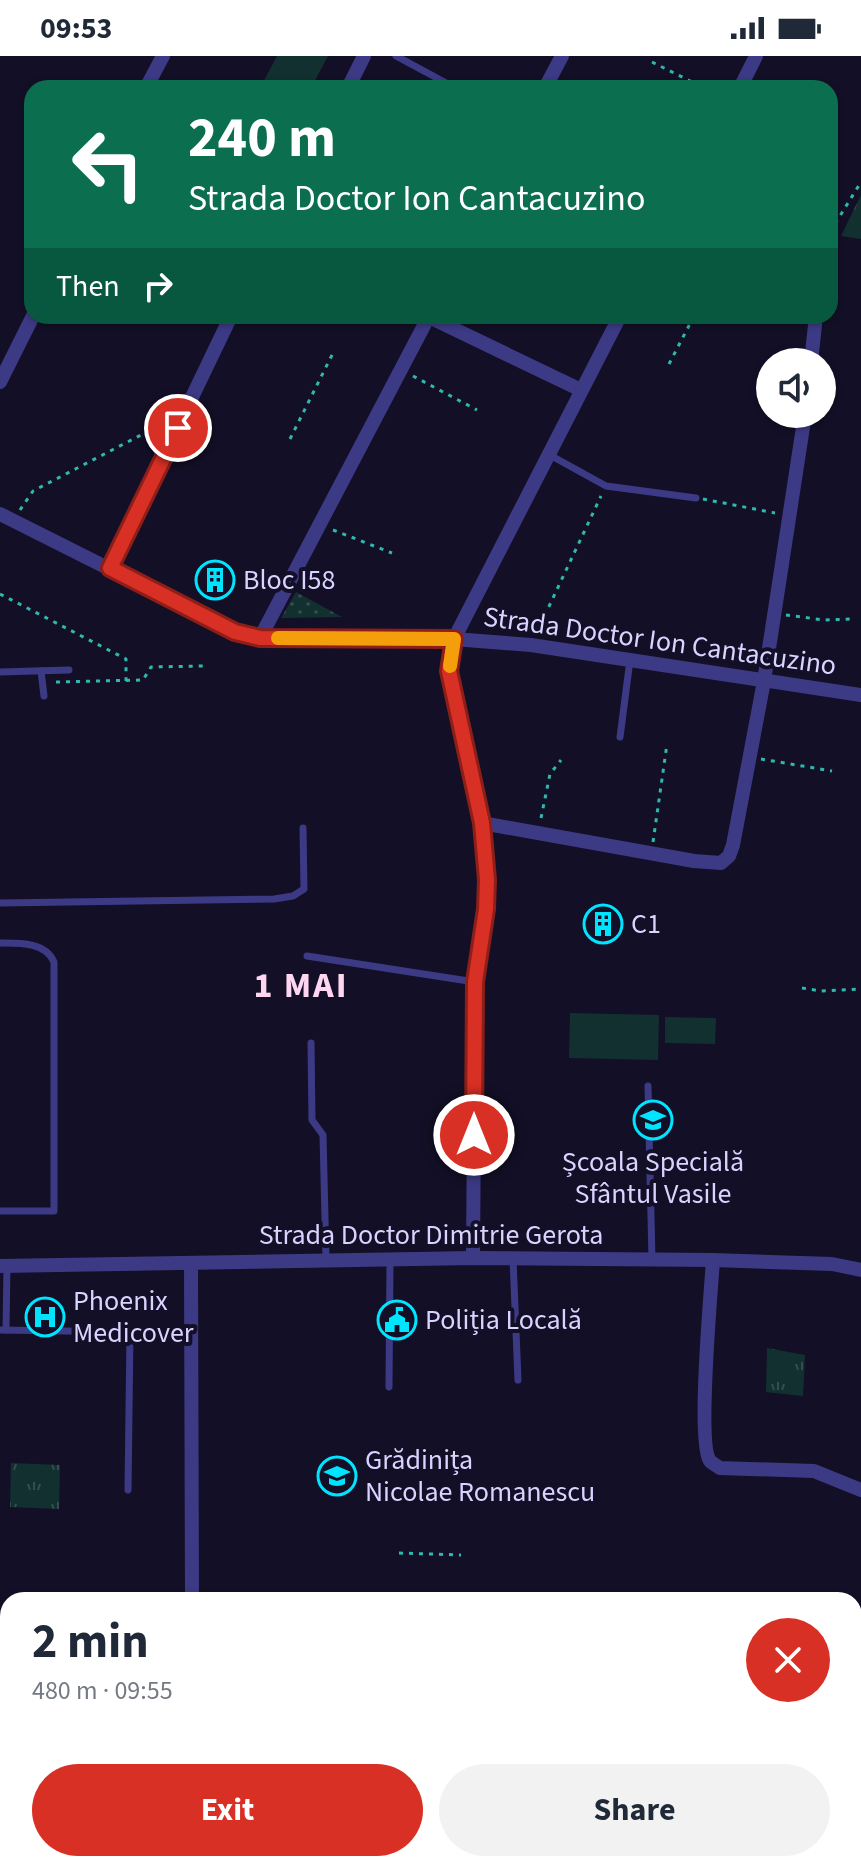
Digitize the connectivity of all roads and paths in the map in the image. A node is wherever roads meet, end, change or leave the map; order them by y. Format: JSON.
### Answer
{"nodes":[{"id":1,"x":163,"y":56,"type":"edge"},
{"id":2,"x":364,"y":56,"type":"edge"},
{"id":3,"x":396,"y":56,"type":"edge"},
{"id":4,"x":562,"y":56,"type":"edge"},
{"id":5,"x":756,"y":56,"type":"edge"},
{"id":6,"x":652,"y":62,"type":"dead end"},
{"id":7,"x":150,"y":80,"type":"edge"},
{"id":8,"x":352,"y":80,"type":"edge"},
{"id":9,"x":441,"y":80,"type":"edge"},
{"id":10,"x":549,"y":80,"type":"edge"},
{"id":11,"x":688,"y":80,"type":"edge"},
{"id":12,"x":744,"y":80,"type":"edge"},
{"id":13,"x":861,"y":182,"type":"edge"},
{"id":14,"x":838,"y":219,"type":"edge"},
{"id":15,"x":29,"y":324,"type":"edge"},
{"id":16,"x":227,"y":324,"type":"edge"},
{"id":17,"x":424,"y":324,"type":"edge"},
{"id":18,"x":445,"y":324,"type":"edge"},
{"id":19,"x":616,"y":324,"type":"edge"},
{"id":20,"x":690,"y":324,"type":"edge"},
{"id":21,"x":815,"y":324,"type":"edge"},
{"id":22,"x":813,"y":348,"type":"edge"},
{"id":23,"x":334,"y":351,"type":"dead end"},
{"id":24,"x":669,"y":364,"type":"dead end"},
{"id":25,"x":399,"y":369,"type":"junction"},
{"id":26,"x":0,"y":382,"type":"edge"},
{"id":27,"x":581,"y":390,"type":"junction"},
{"id":28,"x":477,"y":410,"type":"dead end"},
{"id":29,"x":803,"y":428,"type":"edge"},
{"id":30,"x":141,"y":435,"type":"dead end"},
{"id":31,"x":290,"y":439,"type":"dead end"},
{"id":32,"x":548,"y":454,"type":"junction"},
{"id":33,"x":606,"y":486,"type":"junction"},
{"id":34,"x":696,"y":498,"type":"joint"},
{"id":35,"x":790,"y":516,"type":"junction"},
{"id":36,"x":6,"y":517,"type":"edge"},
{"id":37,"x":318,"y":524,"type":"junction"},
{"id":38,"x":392,"y":553,"type":"dead end"},
{"id":39,"x":110,"y":568,"type":"junction"},
{"id":40,"x":0,"y":594,"type":"edge"},
{"id":41,"x":775,"y":613,"type":"junction"},
{"id":42,"x":850,"y":619,"type":"dead end"},
{"id":43,"x":260,"y":638,"type":"junction"},
{"id":44,"x":454,"y":639,"type":"junction"},
{"id":45,"x":531,"y":645,"type":"junction"},
{"id":46,"x":630,"y":660,"type":"junction"},
{"id":47,"x":204,"y":666,"type":"dead end"},
{"id":48,"x":69,"y":670,"type":"dead end"},
{"id":49,"x":41,"y":671,"type":"junction"},
{"id":50,"x":0,"y":672,"type":"edge"},
{"id":51,"x":126,"y":681,"type":"junction"},
{"id":52,"x":764,"y":681,"type":"junction"},
{"id":53,"x":42,"y":683,"type":"junction"},
{"id":54,"x":861,"y":695,"type":"edge"},
{"id":55,"x":44,"y":696,"type":"dead end"},
{"id":56,"x":620,"y":737,"type":"dead end"},
{"id":57,"x":667,"y":744,"type":"dead end"},
{"id":58,"x":750,"y":757,"type":"junction"},
{"id":59,"x":561,"y":760,"type":"dead end"},
{"id":60,"x":832,"y":771,"type":"dead end"},
{"id":61,"x":482,"y":823,"type":"junction"},
{"id":62,"x":303,"y":828,"type":"dead end"},
{"id":63,"x":538,"y":834,"type":"junction"},
{"id":64,"x":651,"y":853,"type":"junction"},
{"id":65,"x":0,"y":903,"type":"edge"},
{"id":66,"x":0,"y":943,"type":"edge"},
{"id":67,"x":307,"y":956,"type":"dead end"},
{"id":68,"x":475,"y":982,"type":"junction"},
{"id":69,"x":802,"y":988,"type":"dead end"},
{"id":70,"x":861,"y":989,"type":"edge"},
{"id":71,"x":311,"y":1043,"type":"dead end"},
{"id":72,"x":648,"y":1086,"type":"dead end"},
{"id":73,"x":0,"y":1211,"type":"edge"},
{"id":74,"x":473,"y":1258,"type":"junction"},
{"id":75,"x":513,"y":1259,"type":"junction"},
{"id":76,"x":326,"y":1260,"type":"junction"},
{"id":77,"x":390,"y":1260,"type":"junction"},
{"id":78,"x":652,"y":1260,"type":"junction"},
{"id":79,"x":713,"y":1260,"type":"junction"},
{"id":80,"x":191,"y":1263,"type":"junction"},
{"id":81,"x":3,"y":1266,"type":"edge"},
{"id":82,"x":861,"y":1270,"type":"edge"},
{"id":83,"x":3,"y":1330,"type":"edge"},
{"id":84,"x":518,"y":1380,"type":"dead end"},
{"id":85,"x":389,"y":1387,"type":"dead end"},
{"id":86,"x":128,"y":1490,"type":"dead end"},
{"id":87,"x":861,"y":1490,"type":"edge"},
{"id":88,"x":399,"y":1553,"type":"dead end"},
{"id":89,"x":461,"y":1555,"type":"dead end"},
{"id":90,"x":192,"y":1592,"type":"edge"}],
"edges":[{"from":1,"to":7,"type":"street"},
{"from":2,"to":8,"type":"street"},
{"from":3,"to":9,"type":"lane"},
{"from":4,"to":10,"type":"street"},
{"from":5,"to":12,"type":"street"},
{"from":6,"to":11,"type":"path"},
{"from":13,"to":14,"type":"path"},
{"from":15,"to":26,"type":"street"},
{"from":16,"to":39,"type":"street"},
{"from":17,"to":25,"type":"street"},
{"from":18,"to":27,"type":"street"},
{"from":19,"to":27,"type":"street"},
{"from":20,"to":24,"type":"path"},
{"from":21,"to":22,"type":"street"},
{"from":23,"to":31,"type":"path"},
{"from":25,"to":28,"type":"path"},
{"from":25,"to":37,"type":"street"},
{"from":27,"to":32,"type":"street"},
{"from":29,"to":35,"type":"street"},
{"from":30,"to":36,"type":"path"},
{"from":32,"to":33,"type":"lane"},
{"from":32,"to":44,"type":"street"},
{"from":33,"to":34,"type":"lane"},
{"from":33,"to":45,"type":"path"},
{"from":34,"to":35,"type":"path"},
{"from":35,"to":41,"type":"street"},
{"from":36,"to":39,"type":"street","name":"Strada Doctor Ion Cantacuzino"},
{"from":37,"to":38,"type":"path"},
{"from":37,"to":43,"type":"street"},
{"from":39,"to":43,"type":"street","name":"Strada Doctor Ion Cantacuzino"},
{"from":40,"to":51,"type":"path"},
{"from":41,"to":42,"type":"path"},
{"from":41,"to":52,"type":"street"},
{"from":43,"to":44,"type":"street","name":"Strada Doctor Ion Cantacuzino"},
{"from":44,"to":45,"type":"street","name":"Strada Doctor Ion Cantacuzino"},
{"from":44,"to":61,"type":"street"},
{"from":45,"to":46,"type":"street","name":"Strada Doctor Ion Cantacuzino"},
{"from":46,"to":52,"type":"street","name":"Strada Doctor Ion Cantacuzino"},
{"from":46,"to":56,"type":"lane"},
{"from":47,"to":51,"type":"path"},
{"from":48,"to":49,"type":"lane"},
{"from":49,"to":50,"type":"lane"},
{"from":49,"to":53,"type":"lane"},
{"from":51,"to":53,"type":"path"},
{"from":52,"to":54,"type":"street","name":"Strada Doctor Ion Cantacuzino"},
{"from":52,"to":58,"type":"street"},
{"from":53,"to":55,"type":"lane"},
{"from":57,"to":64,"type":"path"},
{"from":58,"to":60,"type":"path"},
{"from":58,"to":64,"type":"street"},
{"from":59,"to":63,"type":"path"},
{"from":61,"to":63,"type":"street"},
{"from":61,"to":68,"type":"street"},
{"from":62,"to":65,"type":"lane"},
{"from":63,"to":64,"type":"street"},
{"from":66,"to":73,"type":"lane"},
{"from":67,"to":68,"type":"lane"},
{"from":68,"to":74,"type":"street"},
{"from":69,"to":70,"type":"path"},
{"from":71,"to":76,"type":"lane"},
{"from":72,"to":78,"type":"lane"},
{"from":74,"to":75,"type":"street","name":"Strada Doctor Dimitrie Gerota"},
{"from":74,"to":77,"type":"street","name":"Strada Doctor Dimitrie Gerota"},
{"from":75,"to":78,"type":"street","name":"Strada Doctor Dimitrie Gerota"},
{"from":75,"to":84,"type":"lane"},
{"from":76,"to":77,"type":"street","name":"Strada Doctor Dimitrie Gerota"},
{"from":76,"to":80,"type":"street","name":"Strada Doctor Dimitrie Gerota"},
{"from":77,"to":85,"type":"lane"},
{"from":78,"to":79,"type":"street","name":"Strada Doctor Dimitrie Gerota"},
{"from":79,"to":82,"type":"street","name":"Strada Doctor Dimitrie Gerota"},
{"from":79,"to":87,"type":"street"},
{"from":80,"to":81,"type":"street","name":"Strada Doctor Dimitrie Gerota"},
{"from":80,"to":90,"type":"street"},
{"from":81,"to":83,"type":"lane"},
{"from":83,"to":86,"type":"lane"},
{"from":88,"to":89,"type":"path"}]}
